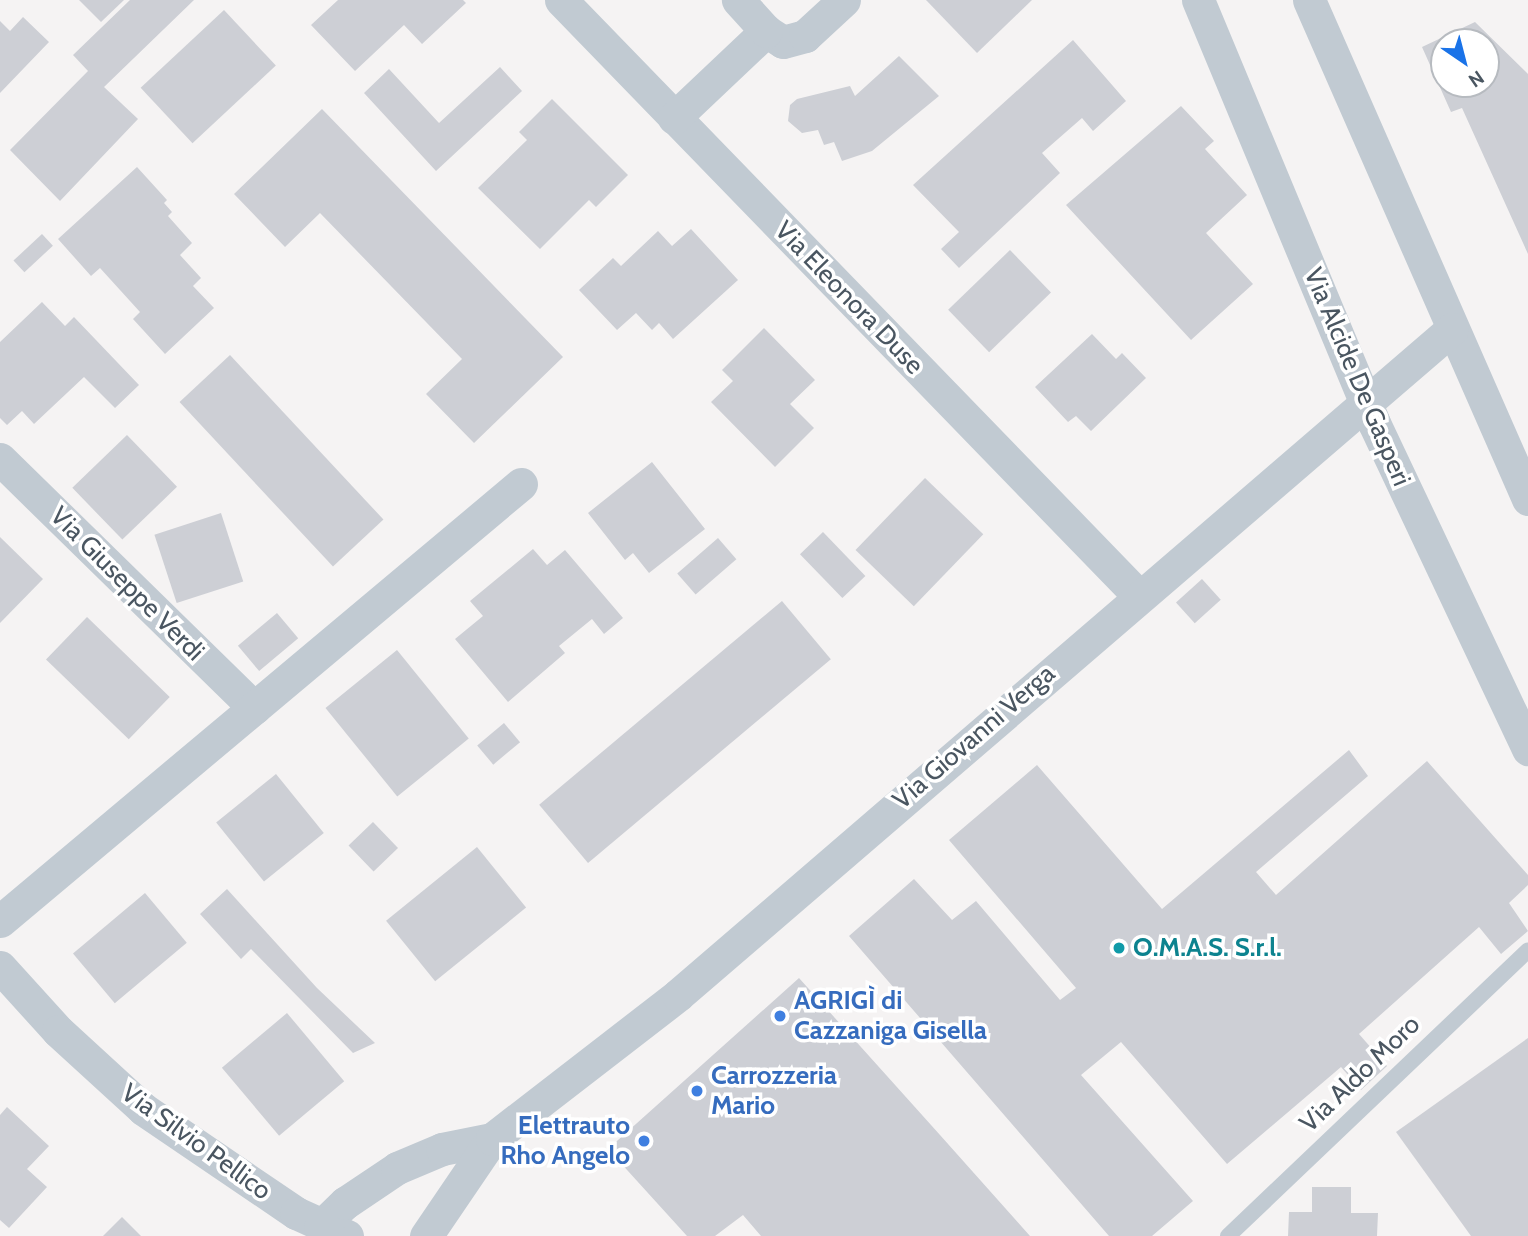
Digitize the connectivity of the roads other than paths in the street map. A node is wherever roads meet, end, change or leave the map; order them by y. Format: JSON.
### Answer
{"nodes":[{"id":1,"x":561,"y":0,"type":"edge"},
{"id":2,"x":738,"y":0,"type":"edge"},
{"id":3,"x":844,"y":0,"type":"edge"},
{"id":4,"x":1198,"y":0,"type":"edge"},
{"id":5,"x":1309,"y":0,"type":"edge"},
{"id":6,"x":766,"y":31,"type":"junction"},
{"id":7,"x":674,"y":118,"type":"junction"},
{"id":8,"x":1452,"y":329,"type":"junction"},
{"id":9,"x":1366,"y":402,"type":"junction"},
{"id":10,"x":0,"y":458,"type":"edge"},
{"id":11,"x":520,"y":484,"type":"dead end"},
{"id":12,"x":1528,"y":499,"type":"edge"},
{"id":13,"x":1138,"y":595,"type":"junction"},
{"id":14,"x":254,"y":708,"type":"junction"},
{"id":15,"x":1528,"y":748,"type":"edge"},
{"id":16,"x":0,"y":921,"type":"edge"},
{"id":17,"x":1528,"y":950,"type":"edge"},
{"id":18,"x":0,"y":967,"type":"edge"},
{"id":19,"x":492,"y":1139,"type":"junction"},
{"id":20,"x":312,"y":1228,"type":"edge"},
{"id":21,"x":426,"y":1236,"type":"edge"},
{"id":22,"x":1228,"y":1236,"type":"edge"}],
"edges":[{"from":1,"to":7,"type":"street","name":"Via Eleonora Duse"},
{"from":2,"to":6,"type":"street"},
{"from":3,"to":6,"type":"street"},
{"from":4,"to":9,"type":"street","name":"Via Alcide De Gasperi"},
{"from":5,"to":8,"type":"street"},
{"from":6,"to":7,"type":"street"},
{"from":7,"to":13,"type":"street","name":"Via Eleonora Duse"},
{"from":8,"to":9,"type":"street","name":"Via Giovanni Verga"},
{"from":8,"to":12,"type":"street"},
{"from":9,"to":13,"type":"street","name":"Via Giovanni Verga"},
{"from":9,"to":15,"type":"street","name":"Via Alcide De Gasperi"},
{"from":10,"to":14,"type":"street","name":"Via Giuseppe Verdi"},
{"from":11,"to":14,"type":"street"},
{"from":13,"to":19,"type":"street","name":"Via Giovanni Verga"},
{"from":14,"to":16,"type":"street"},
{"from":17,"to":22,"type":"lane","name":"Via Aldo Moro"},
{"from":18,"to":20,"type":"street","name":"Via Silvio Pellico"},
{"from":19,"to":20,"type":"street","name":"Via Giovanni Verga"},
{"from":19,"to":21,"type":"street","name":"Via Giovanni Verga"}]}
